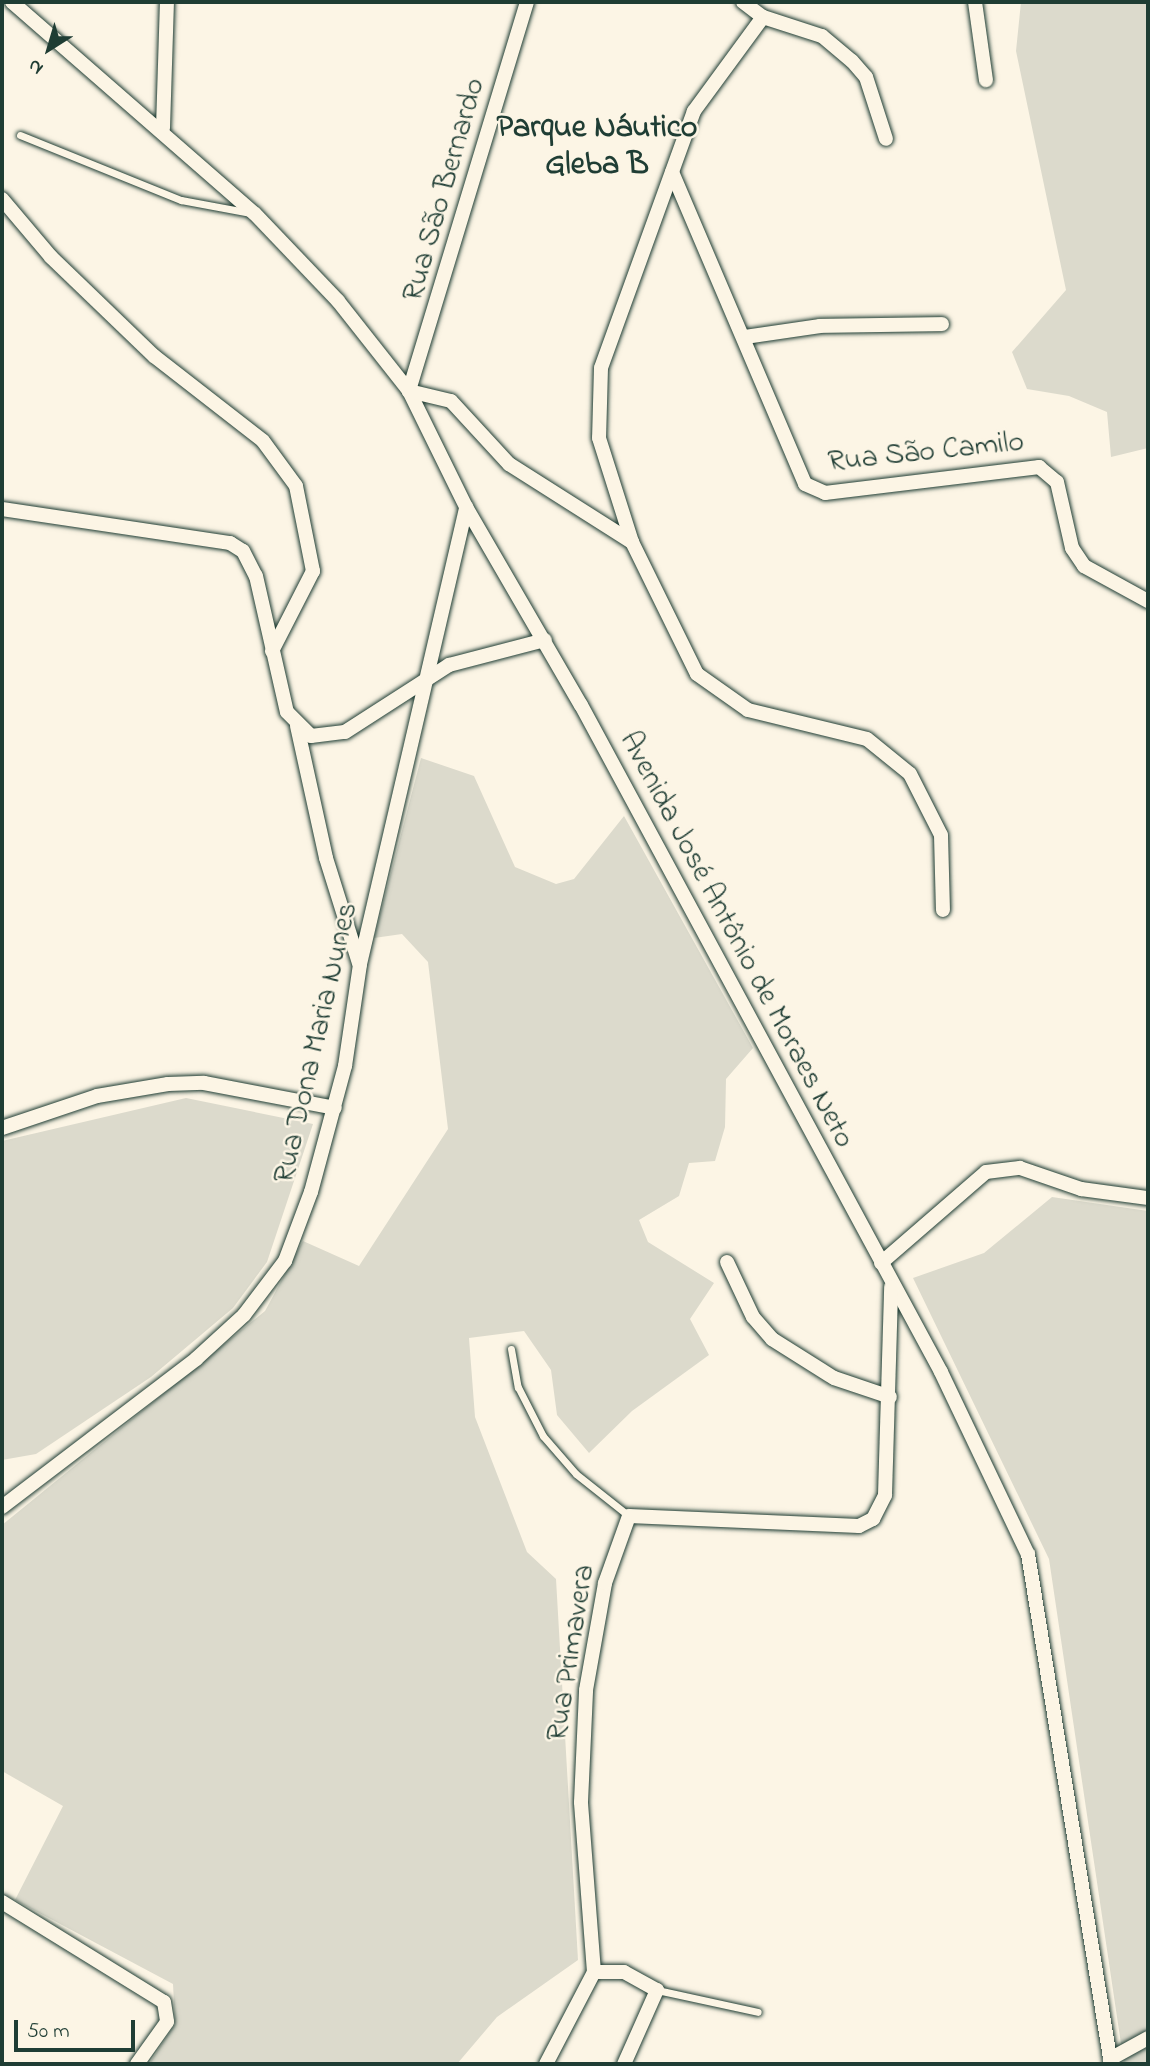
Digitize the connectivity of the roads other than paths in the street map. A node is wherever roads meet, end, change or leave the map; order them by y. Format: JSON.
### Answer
{"nodes":[{"id":1,"x":12,"y":2,"type":"edge"},
{"id":2,"x":167,"y":2,"type":"edge"},
{"id":3,"x":527,"y":2,"type":"edge"},
{"id":4,"x":743,"y":2,"type":"edge"},
{"id":5,"x":975,"y":2,"type":"edge"},
{"id":6,"x":763,"y":17,"type":"junction"},
{"id":7,"x":986,"y":80,"type":"dead end"},
{"id":8,"x":163,"y":128,"type":"junction"},
{"id":9,"x":20,"y":135,"type":"dead end"},
{"id":10,"x":886,"y":139,"type":"dead end"},
{"id":11,"x":672,"y":172,"type":"junction"},
{"id":12,"x":2,"y":199,"type":"edge"},
{"id":13,"x":255,"y":214,"type":"junction"},
{"id":14,"x":942,"y":324,"type":"dead end"},
{"id":15,"x":745,"y":337,"type":"junction"},
{"id":16,"x":409,"y":391,"type":"junction"},
{"id":17,"x":466,"y":507,"type":"junction"},
{"id":18,"x":2,"y":509,"type":"edge"},
{"id":19,"x":632,"y":542,"type":"junction"},
{"id":20,"x":1148,"y":601,"type":"edge"},
{"id":21,"x":545,"y":640,"type":"junction"},
{"id":22,"x":272,"y":651,"type":"junction"},
{"id":23,"x":428,"y":675,"type":"junction"},
{"id":24,"x":297,"y":726,"type":"junction"},
{"id":25,"x":943,"y":910,"type":"dead end"},
{"id":26,"x":360,"y":964,"type":"junction"},
{"id":27,"x":335,"y":1108,"type":"junction"},
{"id":28,"x":2,"y":1128,"type":"edge"},
{"id":29,"x":1148,"y":1198,"type":"edge"},
{"id":30,"x":727,"y":1262,"type":"dead end"},
{"id":31,"x":881,"y":1262,"type":"junction"},
{"id":32,"x":891,"y":1283,"type":"junction"},
{"id":33,"x":511,"y":1349,"type":"dead end"},
{"id":34,"x":890,"y":1397,"type":"junction"},
{"id":35,"x":2,"y":1507,"type":"edge"},
{"id":36,"x":629,"y":1516,"type":"junction"},
{"id":37,"x":2,"y":1902,"type":"edge"},
{"id":38,"x":594,"y":1972,"type":"junction"},
{"id":39,"x":657,"y":1990,"type":"junction"},
{"id":40,"x":758,"y":2012,"type":"dead end"},
{"id":41,"x":1148,"y":2038,"type":"edge"},
{"id":42,"x":1111,"y":2062,"type":"edge"},
{"id":43,"x":137,"y":2064,"type":"edge"},
{"id":44,"x":546,"y":2064,"type":"edge"},
{"id":45,"x":624,"y":2064,"type":"edge"}],
"edges":[{"from":1,"to":8,"type":"street","name":"Avenida José Antônio de Moraes Neto"},
{"from":2,"to":8,"type":"street"},
{"from":3,"to":16,"type":"street","name":"Rua São Bernardo"},
{"from":4,"to":6,"type":"street"},
{"from":5,"to":7,"type":"street"},
{"from":6,"to":10,"type":"street"},
{"from":6,"to":11,"type":"street"},
{"from":8,"to":13,"type":"street","name":"Avenida José Antônio de Moraes Neto"},
{"from":9,"to":13,"type":"lane"},
{"from":11,"to":15,"type":"street","name":"Rua São Camilo"},
{"from":11,"to":19,"type":"street"},
{"from":12,"to":22,"type":"street"},
{"from":13,"to":16,"type":"street","name":"Avenida José Antônio de Moraes Neto"},
{"from":14,"to":15,"type":"street"},
{"from":15,"to":20,"type":"street","name":"Rua São Camilo"},
{"from":16,"to":17,"type":"street","name":"Avenida José Antônio de Moraes Neto"},
{"from":16,"to":19,"type":"street"},
{"from":17,"to":21,"type":"street","name":"Avenida José Antônio de Moraes Neto"},
{"from":17,"to":23,"type":"street","name":"Rua Dona Maria Nunes"},
{"from":18,"to":22,"type":"street"},
{"from":19,"to":25,"type":"street"},
{"from":21,"to":23,"type":"street"},
{"from":21,"to":31,"type":"street","name":"Avenida José Antônio de Moraes Neto"},
{"from":22,"to":24,"type":"street"},
{"from":23,"to":24,"type":"street"},
{"from":23,"to":26,"type":"street","name":"Rua Dona Maria Nunes"},
{"from":24,"to":26,"type":"street"},
{"from":26,"to":27,"type":"street","name":"Rua Dona Maria Nunes"},
{"from":27,"to":28,"type":"street"},
{"from":27,"to":35,"type":"street","name":"Rua Dona Maria Nunes"},
{"from":29,"to":31,"type":"street"},
{"from":30,"to":34,"type":"street"},
{"from":31,"to":32,"type":"street","name":"Avenida José Antônio de Moraes Neto"},
{"from":32,"to":34,"type":"street"},
{"from":32,"to":42,"type":"street","name":"Avenida José Antônio de Moraes Neto"},
{"from":33,"to":36,"type":"lane"},
{"from":34,"to":36,"type":"street"},
{"from":36,"to":38,"type":"street","name":"Rua Primavera"},
{"from":37,"to":43,"type":"street"},
{"from":38,"to":39,"type":"street"},
{"from":38,"to":44,"type":"street"},
{"from":39,"to":40,"type":"lane"},
{"from":39,"to":45,"type":"street"},
{"from":41,"to":42,"type":"street"}]}
